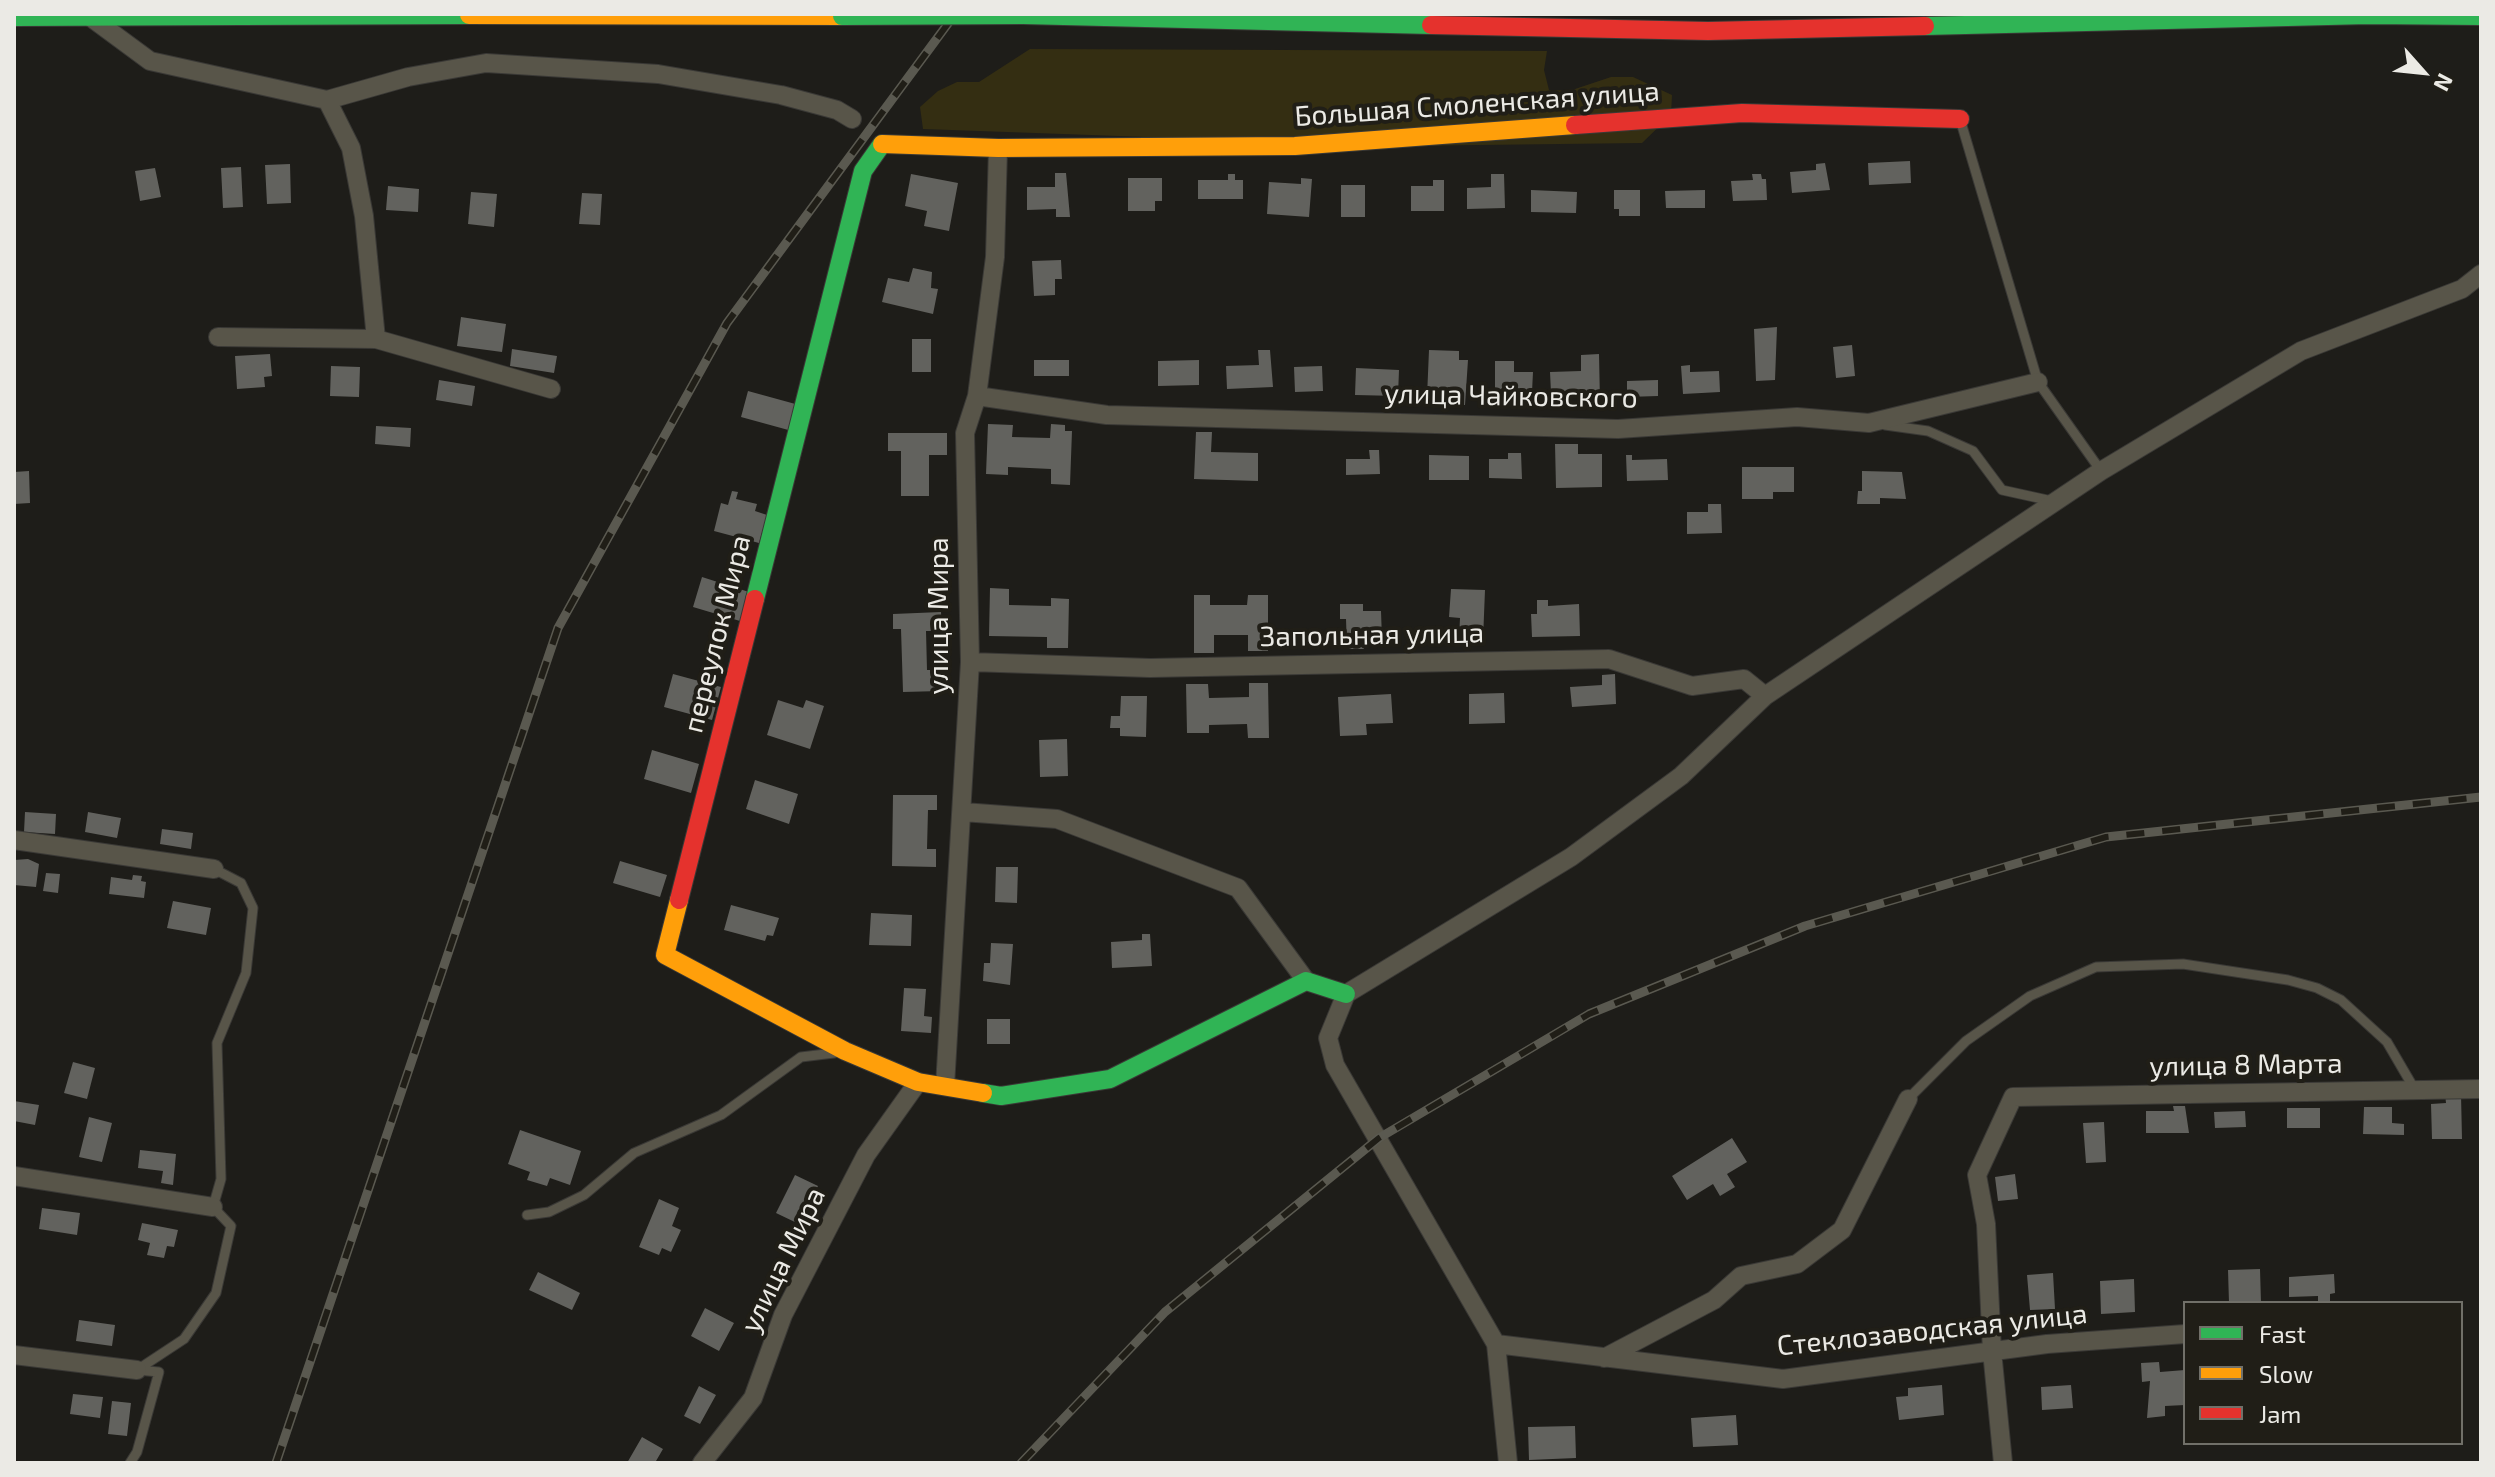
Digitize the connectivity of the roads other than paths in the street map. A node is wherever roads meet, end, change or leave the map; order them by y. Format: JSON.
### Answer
{"nodes":[{"id":1,"x":1023,"y":15,"type":"edge"},
{"id":2,"x":89,"y":16,"type":"junction"},
{"id":3,"x":2481,"y":16,"type":"edge"},
{"id":4,"x":14,"y":17,"type":"edge"},
{"id":5,"x":327,"y":100,"type":"junction"},
{"id":6,"x":852,"y":119,"type":"dead end"},
{"id":7,"x":1960,"y":119,"type":"joint"},
{"id":8,"x":998,"y":148,"type":"junction"},
{"id":9,"x":2481,"y":274,"type":"edge"},
{"id":10,"x":218,"y":337,"type":"dead end"},
{"id":11,"x":376,"y":339,"type":"junction"},
{"id":12,"x":2038,"y":382,"type":"junction"},
{"id":13,"x":551,"y":389,"type":"dead end"},
{"id":14,"x":977,"y":396,"type":"junction"},
{"id":15,"x":1869,"y":423,"type":"junction"},
{"id":16,"x":2101,"y":471,"type":"junction"},
{"id":17,"x":2055,"y":502,"type":"junction"},
{"id":18,"x":970,"y":662,"type":"junction"},
{"id":19,"x":1765,"y":696,"type":"junction"},
{"id":20,"x":963,"y":812,"type":"junction"},
{"id":21,"x":14,"y":840,"type":"edge"},
{"id":22,"x":214,"y":869,"type":"joint"},
{"id":23,"x":1306,"y":981,"type":"junction"},
{"id":24,"x":1346,"y":994,"type":"junction"},
{"id":25,"x":845,"y":1051,"type":"junction"},
{"id":26,"x":918,"y":1082,"type":"junction"},
{"id":27,"x":945,"y":1086,"type":"junction"},
{"id":28,"x":2481,"y":1089,"type":"edge"},
{"id":29,"x":2415,"y":1090,"type":"junction"},
{"id":30,"x":1908,"y":1099,"type":"joint"},
{"id":31,"x":14,"y":1176,"type":"edge"},
{"id":32,"x":213,"y":1207,"type":"junction"},
{"id":33,"x":527,"y":1215,"type":"dead end"},
{"id":34,"x":2183,"y":1334,"type":"edge"},
{"id":35,"x":1496,"y":1344,"type":"junction"},
{"id":36,"x":1992,"y":1351,"type":"junction"},
{"id":37,"x":14,"y":1355,"type":"edge"},
{"id":38,"x":1604,"y":1358,"type":"junction"},
{"id":39,"x":137,"y":1370,"type":"junction"},
{"id":40,"x":130,"y":1463,"type":"edge"},
{"id":41,"x":702,"y":1463,"type":"edge"},
{"id":42,"x":1508,"y":1463,"type":"edge"},
{"id":43,"x":2003,"y":1463,"type":"edge"}],
"edges":[{"from":1,"to":2,"type":"street","bridge":true},
{"from":1,"to":3,"type":"street"},
{"from":2,"to":4,"type":"street"},
{"from":2,"to":5,"type":"street"},
{"from":5,"to":6,"type":"street"},
{"from":5,"to":11,"type":"street"},
{"from":7,"to":8,"type":"street","name":"Большая Смоленская улица"},
{"from":7,"to":12,"type":"lane"},
{"from":8,"to":14,"type":"street","name":"улица Мира"},
{"from":8,"to":25,"type":"street","name":"переулок Мира"},
{"from":9,"to":16,"type":"street"},
{"from":10,"to":11,"type":"street"},
{"from":11,"to":13,"type":"street"},
{"from":12,"to":15,"type":"street","name":"улица Чайковского"},
{"from":12,"to":16,"type":"lane"},
{"from":14,"to":15,"type":"street","name":"улица Чайковского"},
{"from":14,"to":18,"type":"street","name":"улица Мира"},
{"from":15,"to":17,"type":"lane"},
{"from":16,"to":17,"type":"street"},
{"from":17,"to":19,"type":"street"},
{"from":18,"to":19,"type":"street","name":"Запольная улица"},
{"from":18,"to":20,"type":"street","name":"улица Мира"},
{"from":19,"to":24,"type":"street"},
{"from":20,"to":23,"type":"street"},
{"from":20,"to":27,"type":"street","name":"улица Мира"},
{"from":21,"to":22,"type":"street"},
{"from":22,"to":32,"type":"lane"},
{"from":23,"to":24,"type":"street"},
{"from":23,"to":27,"type":"street","name":"переулок Мира"},
{"from":24,"to":35,"type":"street"},
{"from":25,"to":26,"type":"street","name":"переулок Мира"},
{"from":25,"to":33,"type":"lane"},
{"from":26,"to":27,"type":"street","name":"переулок Мира"},
{"from":26,"to":41,"type":"street","name":"улица Мира"},
{"from":28,"to":29,"type":"street","name":"улица 8 Марта"},
{"from":29,"to":30,"type":"lane"},
{"from":29,"to":36,"type":"street","name":"улица 8 Марта"},
{"from":30,"to":38,"type":"street"},
{"from":31,"to":32,"type":"street"},
{"from":32,"to":39,"type":"lane"},
{"from":34,"to":36,"type":"street","name":"Стеклозаводская улица"},
{"from":35,"to":38,"type":"street","name":"Стеклозаводская улица"},
{"from":35,"to":42,"type":"street"},
{"from":36,"to":38,"type":"street","name":"Стеклозаводская улица"},
{"from":36,"to":43,"type":"street"},
{"from":37,"to":39,"type":"street"},
{"from":39,"to":40,"type":"lane"}]}
